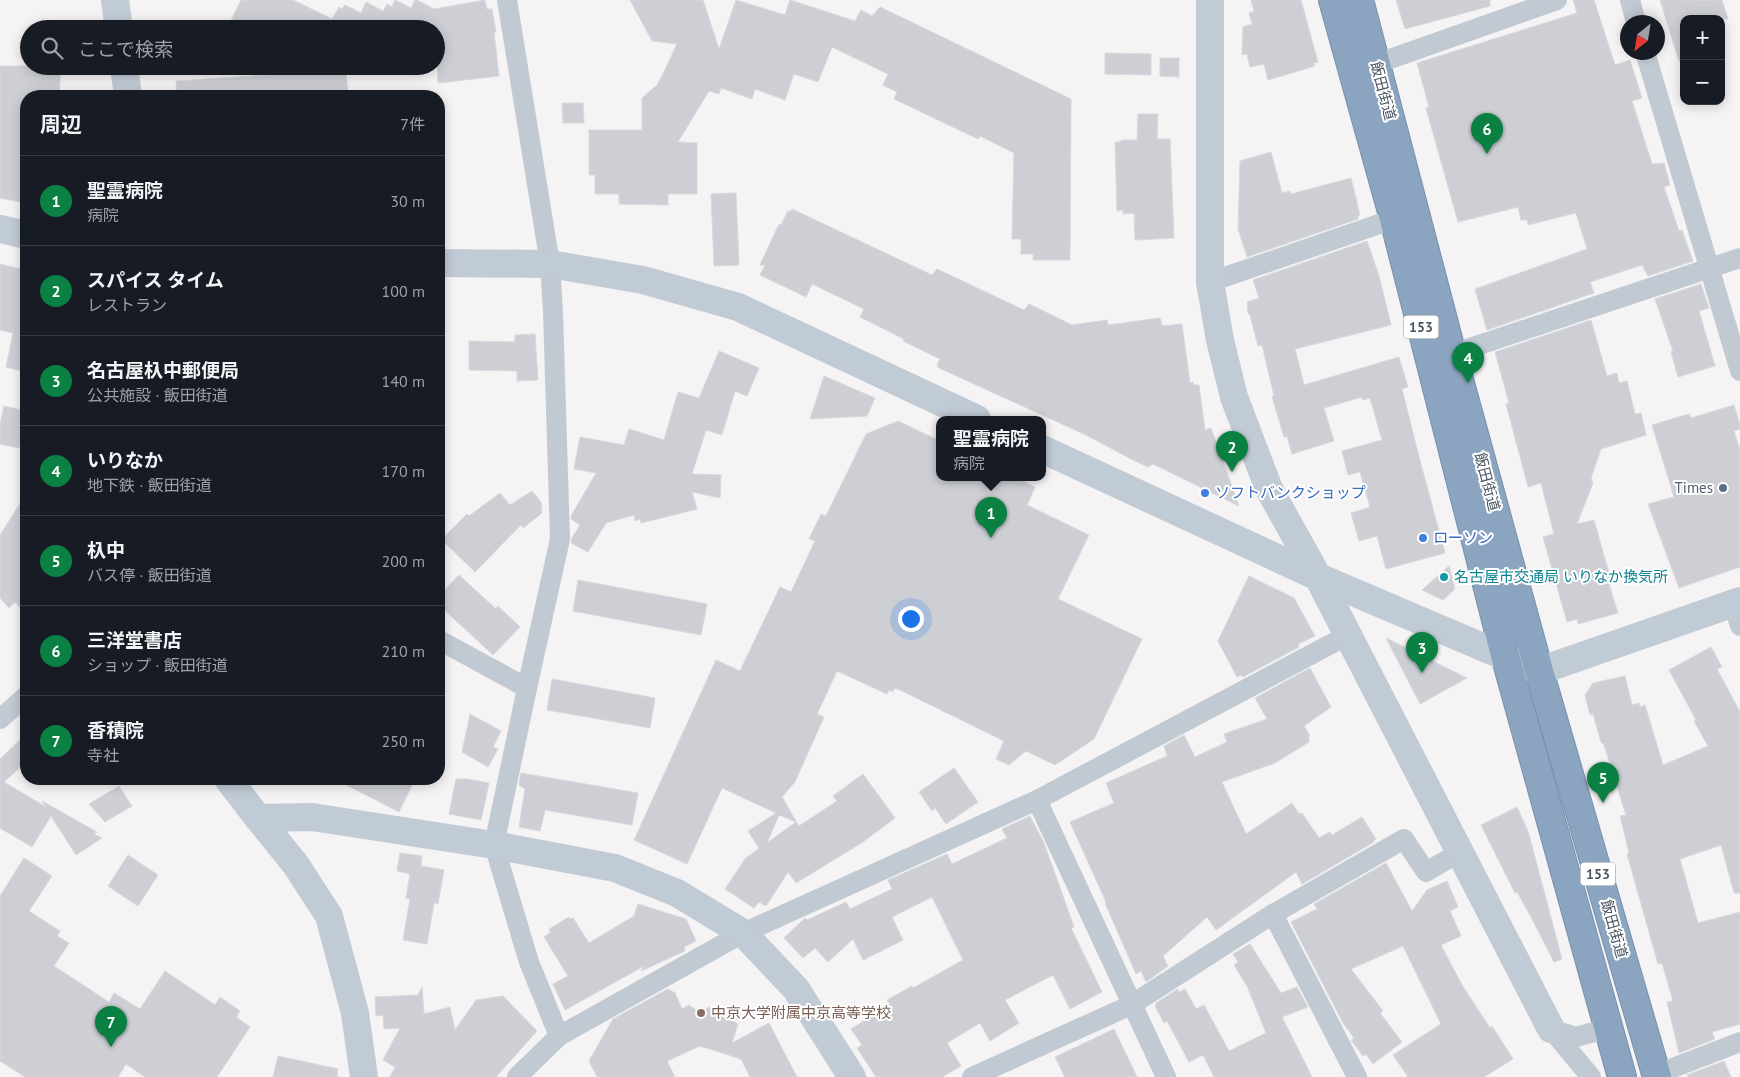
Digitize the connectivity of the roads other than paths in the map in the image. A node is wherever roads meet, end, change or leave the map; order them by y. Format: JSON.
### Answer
{"nodes":[{"id":1,"x":115,"y":0,"type":"edge"},
{"id":2,"x":507,"y":0,"type":"edge"},
{"id":3,"x":1210,"y":0,"type":"edge"},
{"id":4,"x":1333,"y":0,"type":"edge"},
{"id":5,"x":1359,"y":0,"type":"edge"},
{"id":6,"x":1557,"y":0,"type":"edge"},
{"id":7,"x":1630,"y":0,"type":"edge"},
{"id":8,"x":1634,"y":15,"type":"edge"},
{"id":9,"x":118,"y":20,"type":"edge"},
{"id":10,"x":1647,"y":60,"type":"edge"},
{"id":11,"x":1376,"y":64,"type":"junction"},
{"id":12,"x":125,"y":75,"type":"edge"},
{"id":13,"x":127,"y":90,"type":"edge"},
{"id":14,"x":1394,"y":219,"type":"junction"},
{"id":15,"x":0,"y":229,"type":"edge"},
{"id":16,"x":20,"y":234,"type":"edge"},
{"id":17,"x":1740,"y":258,"type":"edge"},
{"id":18,"x":445,"y":263,"type":"edge"},
{"id":19,"x":550,"y":264,"type":"junction"},
{"id":20,"x":1710,"y":269,"type":"junction"},
{"id":21,"x":1210,"y":282,"type":"junction"},
{"id":22,"x":1452,"y":354,"type":"junction"},
{"id":23,"x":1740,"y":371,"type":"edge"},
{"id":24,"x":971,"y":416,"type":"edge"},
{"id":25,"x":1046,"y":451,"type":"edge"},
{"id":26,"x":1318,"y":577,"type":"junction"},
{"id":27,"x":1738,"y":610,"type":"edge"},
{"id":28,"x":1348,"y":636,"type":"junction"},
{"id":29,"x":445,"y":643,"type":"edge"},
{"id":30,"x":1505,"y":656,"type":"junction"},
{"id":31,"x":1539,"y":671,"type":"junction"},
{"id":32,"x":526,"y":688,"type":"junction"},
{"id":33,"x":20,"y":701,"type":"edge"},
{"id":34,"x":0,"y":719,"type":"edge"},
{"id":35,"x":233,"y":785,"type":"edge"},
{"id":36,"x":1037,"y":800,"type":"junction"},
{"id":37,"x":258,"y":818,"type":"junction"},
{"id":38,"x":494,"y":845,"type":"junction"},
{"id":39,"x":1460,"y":852,"type":"junction"},
{"id":40,"x":1273,"y":914,"type":"junction"},
{"id":41,"x":743,"y":933,"type":"junction"},
{"id":42,"x":1131,"y":1005,"type":"junction"},
{"id":43,"x":1551,"y":1028,"type":"junction"},
{"id":44,"x":1608,"y":1028,"type":"junction"},
{"id":45,"x":559,"y":1036,"type":"junction"},
{"id":46,"x":1740,"y":1042,"type":"edge"},
{"id":47,"x":1657,"y":1076,"type":"edge"},
{"id":48,"x":364,"y":1077,"type":"edge"},
{"id":49,"x":517,"y":1077,"type":"edge"},
{"id":50,"x":852,"y":1077,"type":"edge"},
{"id":51,"x":972,"y":1077,"type":"edge"},
{"id":52,"x":1166,"y":1077,"type":"edge"},
{"id":53,"x":1358,"y":1077,"type":"edge"},
{"id":54,"x":1591,"y":1077,"type":"edge"},
{"id":55,"x":1622,"y":1077,"type":"edge"}],
"edges":[{"from":1,"to":9,"type":"street"},
{"from":2,"to":19,"type":"street"},
{"from":3,"to":21,"type":"street"},
{"from":4,"to":14,"type":"highway","name":"飯田街道","number":"153"},
{"from":5,"to":11,"type":"highway","name":"飯田街道","number":"153"},
{"from":6,"to":11,"type":"street"},
{"from":7,"to":8,"type":"street"},
{"from":10,"to":20,"type":"street"},
{"from":11,"to":22,"type":"highway","name":"飯田街道","number":"153"},
{"from":12,"to":13,"type":"street"},
{"from":14,"to":21,"type":"street"},
{"from":14,"to":30,"type":"highway","name":"飯田街道","number":"153"},
{"from":15,"to":16,"type":"street"},
{"from":17,"to":20,"type":"street"},
{"from":18,"to":19,"type":"street"},
{"from":19,"to":24,"type":"street"},
{"from":19,"to":32,"type":"street"},
{"from":20,"to":22,"type":"street"},
{"from":20,"to":23,"type":"street"},
{"from":21,"to":26,"type":"street"},
{"from":22,"to":31,"type":"highway","name":"飯田街道","number":"153"},
{"from":25,"to":26,"type":"street"},
{"from":26,"to":28,"type":"street"},
{"from":26,"to":30,"type":"street"},
{"from":27,"to":31,"type":"street"},
{"from":28,"to":36,"type":"street"},
{"from":28,"to":39,"type":"street"},
{"from":29,"to":32,"type":"street"},
{"from":30,"to":31,"type":"street"},
{"from":30,"to":44,"type":"highway","name":"飯田街道","number":"153"},
{"from":31,"to":47,"type":"highway","name":"飯田街道","number":"153"},
{"from":32,"to":38,"type":"street"},
{"from":33,"to":34,"type":"street"},
{"from":35,"to":37,"type":"street"},
{"from":36,"to":41,"type":"street"},
{"from":36,"to":42,"type":"street"},
{"from":37,"to":38,"type":"street"},
{"from":37,"to":48,"type":"street"},
{"from":38,"to":41,"type":"street"},
{"from":38,"to":45,"type":"street"},
{"from":39,"to":40,"type":"street"},
{"from":39,"to":43,"type":"street"},
{"from":40,"to":42,"type":"street"},
{"from":40,"to":53,"type":"street"},
{"from":41,"to":45,"type":"street"},
{"from":41,"to":50,"type":"street"},
{"from":42,"to":51,"type":"street"},
{"from":42,"to":52,"type":"street"},
{"from":43,"to":44,"type":"street"},
{"from":43,"to":54,"type":"street"},
{"from":44,"to":55,"type":"highway","name":"飯田街道","number":"153"},
{"from":45,"to":49,"type":"street"},
{"from":46,"to":47,"type":"street"}]}
